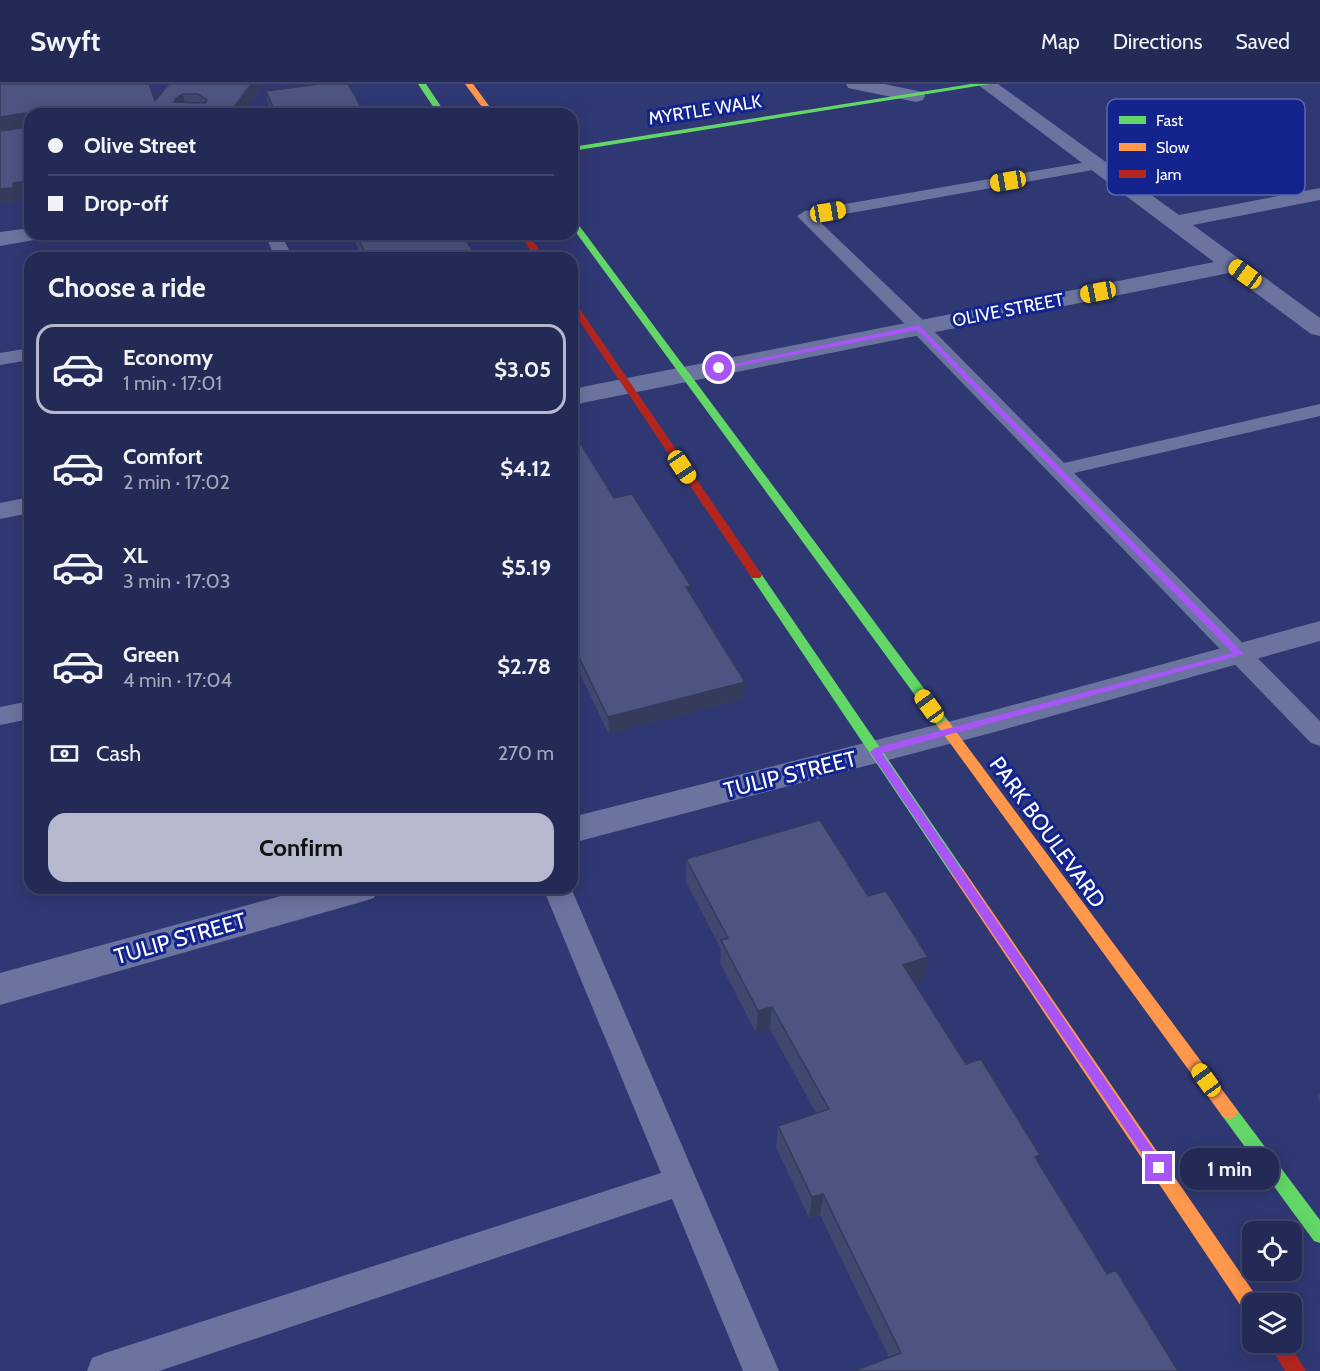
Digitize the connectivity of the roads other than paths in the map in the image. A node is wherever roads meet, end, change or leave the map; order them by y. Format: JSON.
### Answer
{"nodes":[{"id":1,"x":422,"y":84,"type":"edge"},
{"id":2,"x":469,"y":84,"type":"edge"},
{"id":3,"x":855,"y":84,"type":"edge"},
{"id":4,"x":986,"y":84,"type":"edge"},
{"id":5,"x":916,"y":96,"type":"junction"},
{"id":6,"x":438,"y":108,"type":"edge"},
{"id":7,"x":487,"y":108,"type":"edge"},
{"id":8,"x":578,"y":148,"type":"edge"},
{"id":9,"x":1098,"y":165,"type":"junction"},
{"id":10,"x":1107,"y":172,"type":"edge"},
{"id":11,"x":1320,"y":194,"type":"edge"},
{"id":12,"x":1139,"y":195,"type":"edge"},
{"id":13,"x":1176,"y":222,"type":"junction"},
{"id":14,"x":578,"y":230,"type":"edge"},
{"id":15,"x":24,"y":235,"type":"edge"},
{"id":16,"x":0,"y":239,"type":"edge"},
{"id":17,"x":1233,"y":265,"type":"junction"},
{"id":18,"x":578,"y":313,"type":"edge"},
{"id":19,"x":919,"y":327,"type":"junction"},
{"id":20,"x":1320,"y":329,"type":"edge"},
{"id":21,"x":24,"y":355,"type":"edge"},
{"id":22,"x":0,"y":359,"type":"edge"},
{"id":23,"x":685,"y":375,"type":"junction"},
{"id":24,"x":627,"y":386,"type":"junction"},
{"id":25,"x":578,"y":396,"type":"edge"},
{"id":26,"x":1320,"y":410,"type":"edge"},
{"id":27,"x":1059,"y":470,"type":"junction"},
{"id":28,"x":24,"y":506,"type":"edge"},
{"id":29,"x":0,"y":511,"type":"edge"},
{"id":30,"x":1320,"y":631,"type":"edge"},
{"id":31,"x":1239,"y":654,"type":"junction"},
{"id":32,"x":24,"y":711,"type":"edge"},
{"id":33,"x":0,"y":717,"type":"edge"},
{"id":34,"x":949,"y":732,"type":"junction"},
{"id":35,"x":1320,"y":737,"type":"edge"},
{"id":36,"x":875,"y":752,"type":"junction"},
{"id":37,"x":578,"y":828,"type":"edge"},
{"id":38,"x":339,"y":894,"type":"edge"},
{"id":39,"x":560,"y":894,"type":"edge"},
{"id":40,"x":0,"y":988,"type":"edge"},
{"id":41,"x":681,"y":1181,"type":"junction"},
{"id":42,"x":1320,"y":1235,"type":"edge"},
{"id":43,"x":1243,"y":1293,"type":"edge"},
{"id":44,"x":1284,"y":1353,"type":"edge"},
{"id":45,"x":105,"y":1371,"type":"edge"},
{"id":46,"x":760,"y":1371,"type":"edge"},
{"id":47,"x":1296,"y":1371,"type":"edge"}],
"edges":[{"from":1,"to":6,"type":"street"},
{"from":2,"to":7,"type":"street"},
{"from":3,"to":5,"type":"street"},
{"from":4,"to":5,"type":"street","name":"MYRTLE WALK"},
{"from":4,"to":9,"type":"street"},
{"from":5,"to":8,"type":"street","name":"MYRTLE WALK"},
{"from":9,"to":10,"type":"street"},
{"from":9,"to":19,"type":"lane"},
{"from":11,"to":13,"type":"street"},
{"from":12,"to":13,"type":"street"},
{"from":13,"to":17,"type":"street"},
{"from":14,"to":23,"type":"street","name":"PARK BOULEVARD"},
{"from":15,"to":16,"type":"street"},
{"from":17,"to":19,"type":"street","name":"OLIVE STREET"},
{"from":17,"to":20,"type":"street"},
{"from":18,"to":24,"type":"street"},
{"from":19,"to":23,"type":"street","name":"OLIVE STREET"},
{"from":19,"to":27,"type":"lane"},
{"from":21,"to":22,"type":"lane"},
{"from":23,"to":24,"type":"street","name":"OLIVE STREET"},
{"from":23,"to":34,"type":"street","name":"PARK BOULEVARD"},
{"from":24,"to":25,"type":"street","name":"OLIVE STREET"},
{"from":24,"to":36,"type":"street"},
{"from":26,"to":27,"type":"lane"},
{"from":27,"to":31,"type":"lane"},
{"from":28,"to":29,"type":"street"},
{"from":30,"to":31,"type":"street","name":"TULIP STREET"},
{"from":31,"to":34,"type":"street","name":"TULIP STREET"},
{"from":31,"to":35,"type":"lane"},
{"from":32,"to":33,"type":"lane"},
{"from":34,"to":36,"type":"street","name":"TULIP STREET"},
{"from":34,"to":42,"type":"street","name":"PARK BOULEVARD"},
{"from":36,"to":37,"type":"street","name":"TULIP STREET"},
{"from":36,"to":43,"type":"street"},
{"from":38,"to":40,"type":"street","name":"TULIP STREET"},
{"from":39,"to":41,"type":"lane"},
{"from":41,"to":45,"type":"lane"},
{"from":41,"to":46,"type":"lane"},
{"from":44,"to":47,"type":"street"}]}
